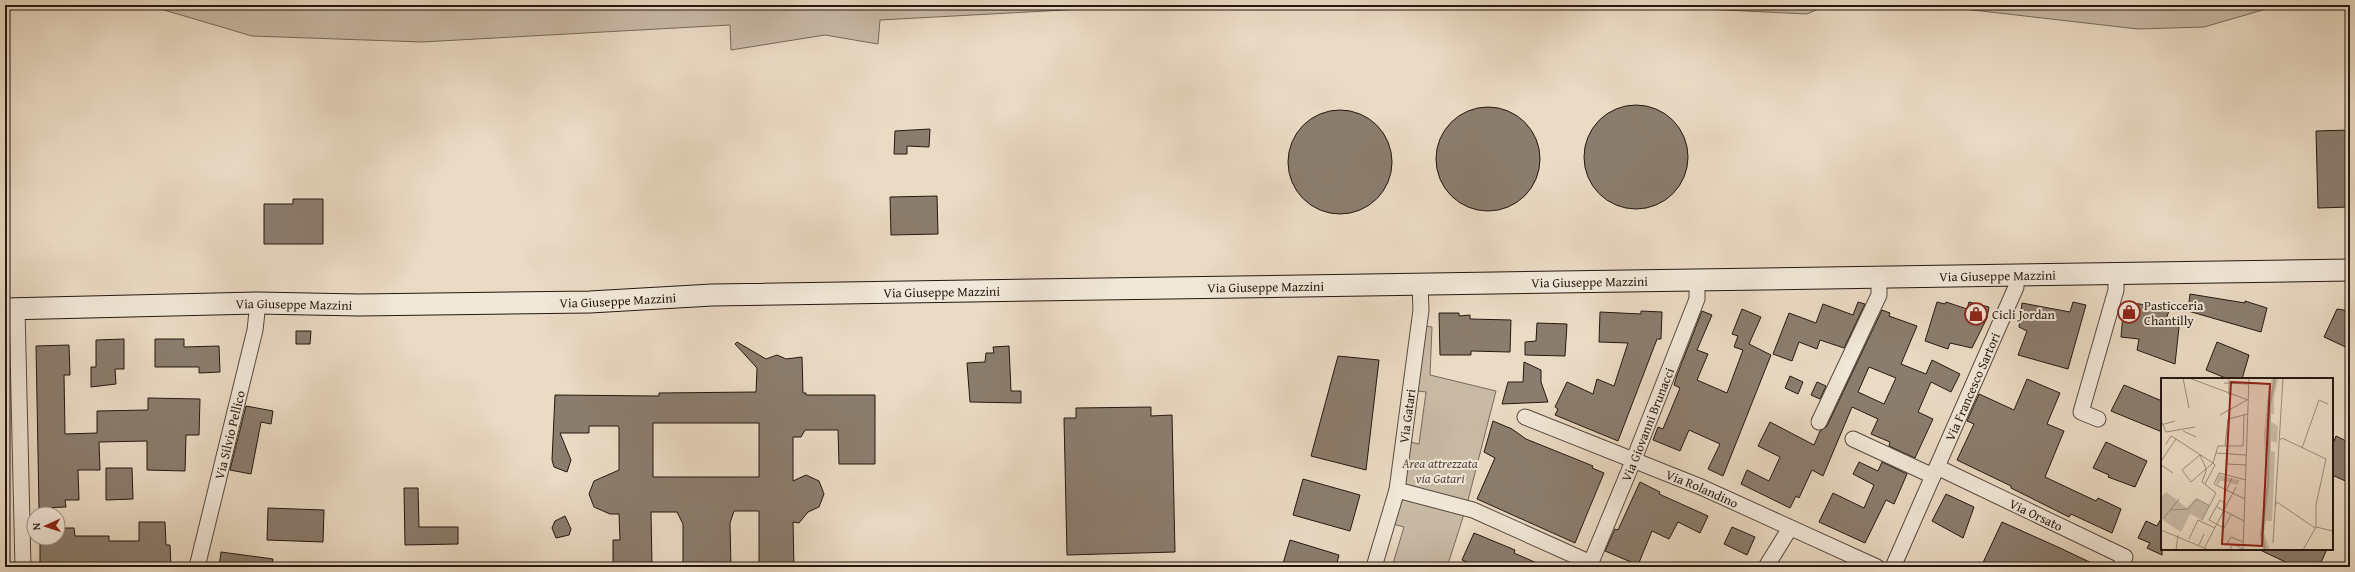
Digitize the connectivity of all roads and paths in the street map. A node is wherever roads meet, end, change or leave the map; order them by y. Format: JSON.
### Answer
{"nodes":[{"id":1,"x":2350,"y":270,"type":"edge"},
{"id":2,"x":2116,"y":274,"type":"junction"},
{"id":3,"x":2016,"y":275,"type":"junction"},
{"id":4,"x":1878,"y":277,"type":"junction"},
{"id":5,"x":1697,"y":280,"type":"junction"},
{"id":6,"x":1420,"y":285,"type":"junction"},
{"id":7,"x":258,"y":303,"type":"junction"},
{"id":8,"x":11,"y":309,"type":"edge"},
{"id":9,"x":1525,"y":417,"type":"dead end"},
{"id":10,"x":2098,"y":419,"type":"dead end"},
{"id":11,"x":1819,"y":422,"type":"dead end"},
{"id":12,"x":1853,"y":439,"type":"dead end"},
{"id":13,"x":1634,"y":459,"type":"junction"},
{"id":14,"x":1935,"y":472,"type":"junction"},
{"id":15,"x":1404,"y":491,"type":"junction"},
{"id":16,"x":1790,"y":528,"type":"junction"},
{"id":17,"x":1590,"y":565,"type":"edge"},
{"id":18,"x":23,"y":567,"type":"edge"},
{"id":19,"x":197,"y":567,"type":"edge"},
{"id":20,"x":1374,"y":567,"type":"edge"},
{"id":21,"x":1766,"y":567,"type":"edge"},
{"id":22,"x":1877,"y":567,"type":"edge"},
{"id":23,"x":1893,"y":567,"type":"edge"},
{"id":24,"x":2120,"y":567,"type":"edge"}],
"edges":[{"from":1,"to":2,"type":"main road","name":"Via Giuseppe Mazzini"},
{"from":2,"to":3,"type":"main road","name":"Via Giuseppe Mazzini"},
{"from":2,"to":10,"type":"street"},
{"from":3,"to":4,"type":"main road","name":"Via Giuseppe Mazzini"},
{"from":3,"to":14,"type":"street","name":"Via Francesco Sartori"},
{"from":4,"to":5,"type":"main road","name":"Via Giuseppe Mazzini"},
{"from":4,"to":11,"type":"street"},
{"from":5,"to":6,"type":"main road","name":"Via Giuseppe Mazzini"},
{"from":5,"to":13,"type":"street","name":"Via Giovanni Brunacci"},
{"from":6,"to":7,"type":"main road","name":"Via Giuseppe Mazzini"},
{"from":6,"to":15,"type":"street","name":"Via Gatari"},
{"from":7,"to":8,"type":"main road","name":"Via Giuseppe Mazzini"},
{"from":7,"to":19,"type":"street","name":"Via Silvio Pellico"},
{"from":8,"to":18,"type":"street"},
{"from":9,"to":13,"type":"street","name":"Via Rolandino"},
{"from":12,"to":14,"type":"street"},
{"from":13,"to":16,"type":"street","name":"Via Rolandino"},
{"from":13,"to":17,"type":"street","name":"Via Giovanni Brunacci"},
{"from":14,"to":23,"type":"street","name":"Via Francesco Sartori"},
{"from":14,"to":24,"type":"street","name":"Via Orsato"},
{"from":15,"to":17,"type":"street"},
{"from":15,"to":20,"type":"street","name":"Via Gatari"},
{"from":16,"to":21,"type":"street"},
{"from":16,"to":22,"type":"street","name":"Via Rolandino"}]}
